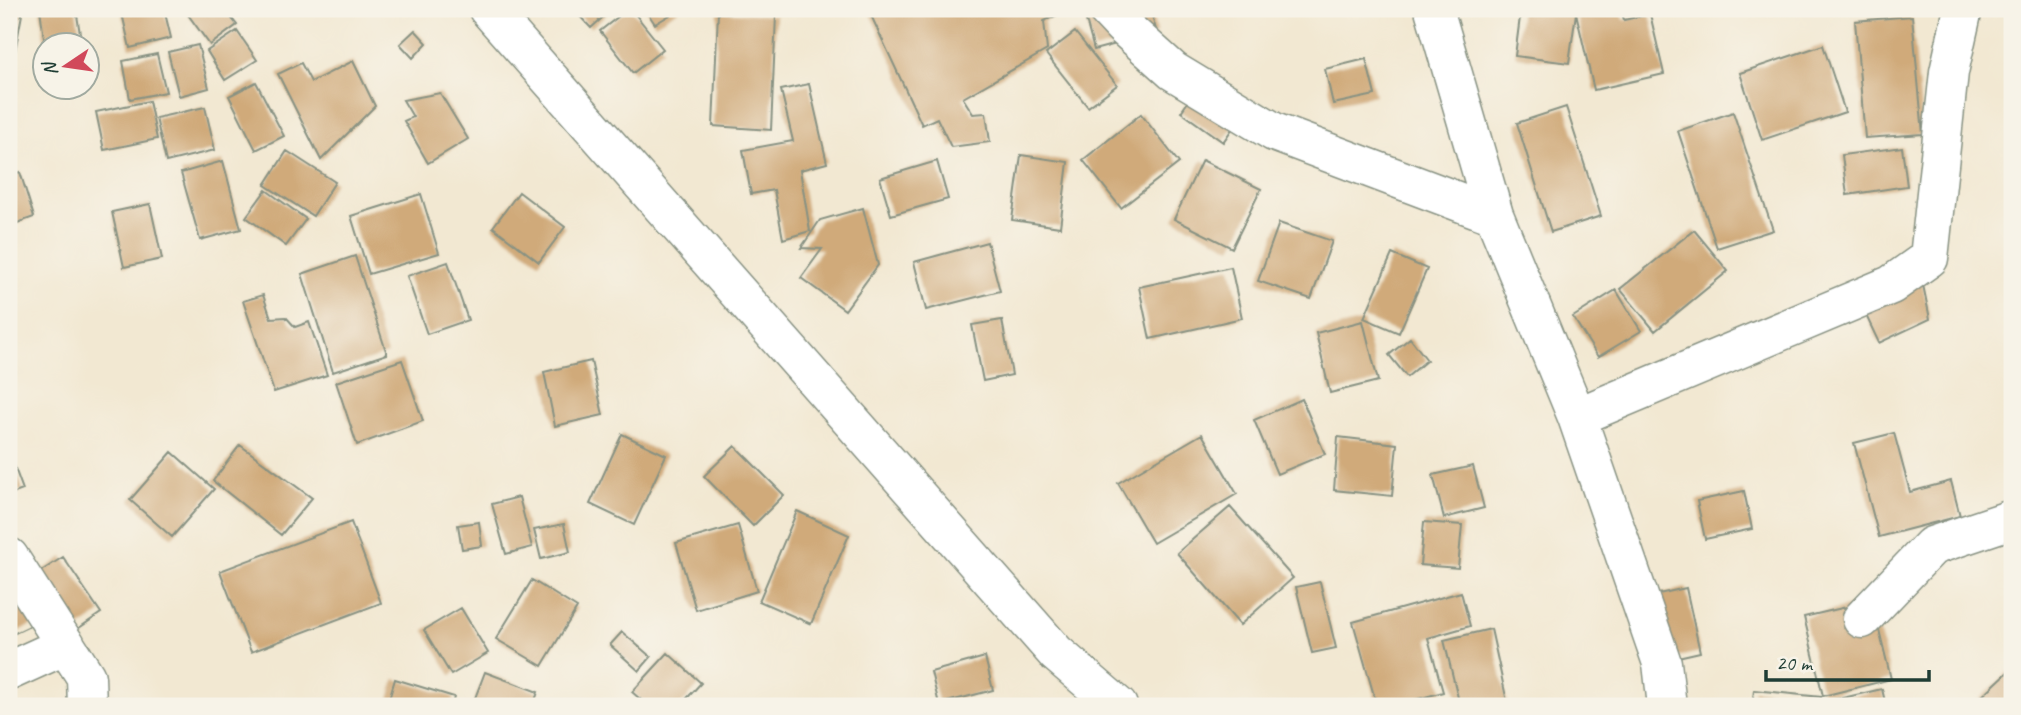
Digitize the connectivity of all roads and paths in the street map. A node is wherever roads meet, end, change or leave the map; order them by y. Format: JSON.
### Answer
{"nodes":[{"id":1,"x":488,"y":9,"type":"edge"},
{"id":2,"x":1107,"y":9,"type":"edge"},
{"id":3,"x":1434,"y":9,"type":"edge"},
{"id":4,"x":1963,"y":9,"type":"edge"},
{"id":5,"x":1494,"y":215,"type":"junction"},
{"id":6,"x":1577,"y":416,"type":"junction"},
{"id":7,"x":2012,"y":519,"type":"edge"},
{"id":8,"x":9,"y":557,"type":"edge"},
{"id":9,"x":1862,"y":619,"type":"dead end"},
{"id":10,"x":66,"y":645,"type":"junction"},
{"id":11,"x":9,"y":671,"type":"edge"},
{"id":12,"x":87,"y":706,"type":"edge"},
{"id":13,"x":1118,"y":706,"type":"edge"},
{"id":14,"x":1667,"y":706,"type":"edge"}],
"edges":[{"from":1,"to":13,"type":"street"},
{"from":2,"to":5,"type":"street"},
{"from":3,"to":5,"type":"street"},
{"from":4,"to":6,"type":"street"},
{"from":5,"to":6,"type":"street"},
{"from":6,"to":14,"type":"street"},
{"from":7,"to":9,"type":"street"},
{"from":8,"to":10,"type":"street"},
{"from":10,"to":11,"type":"street"},
{"from":10,"to":12,"type":"street"}]}
